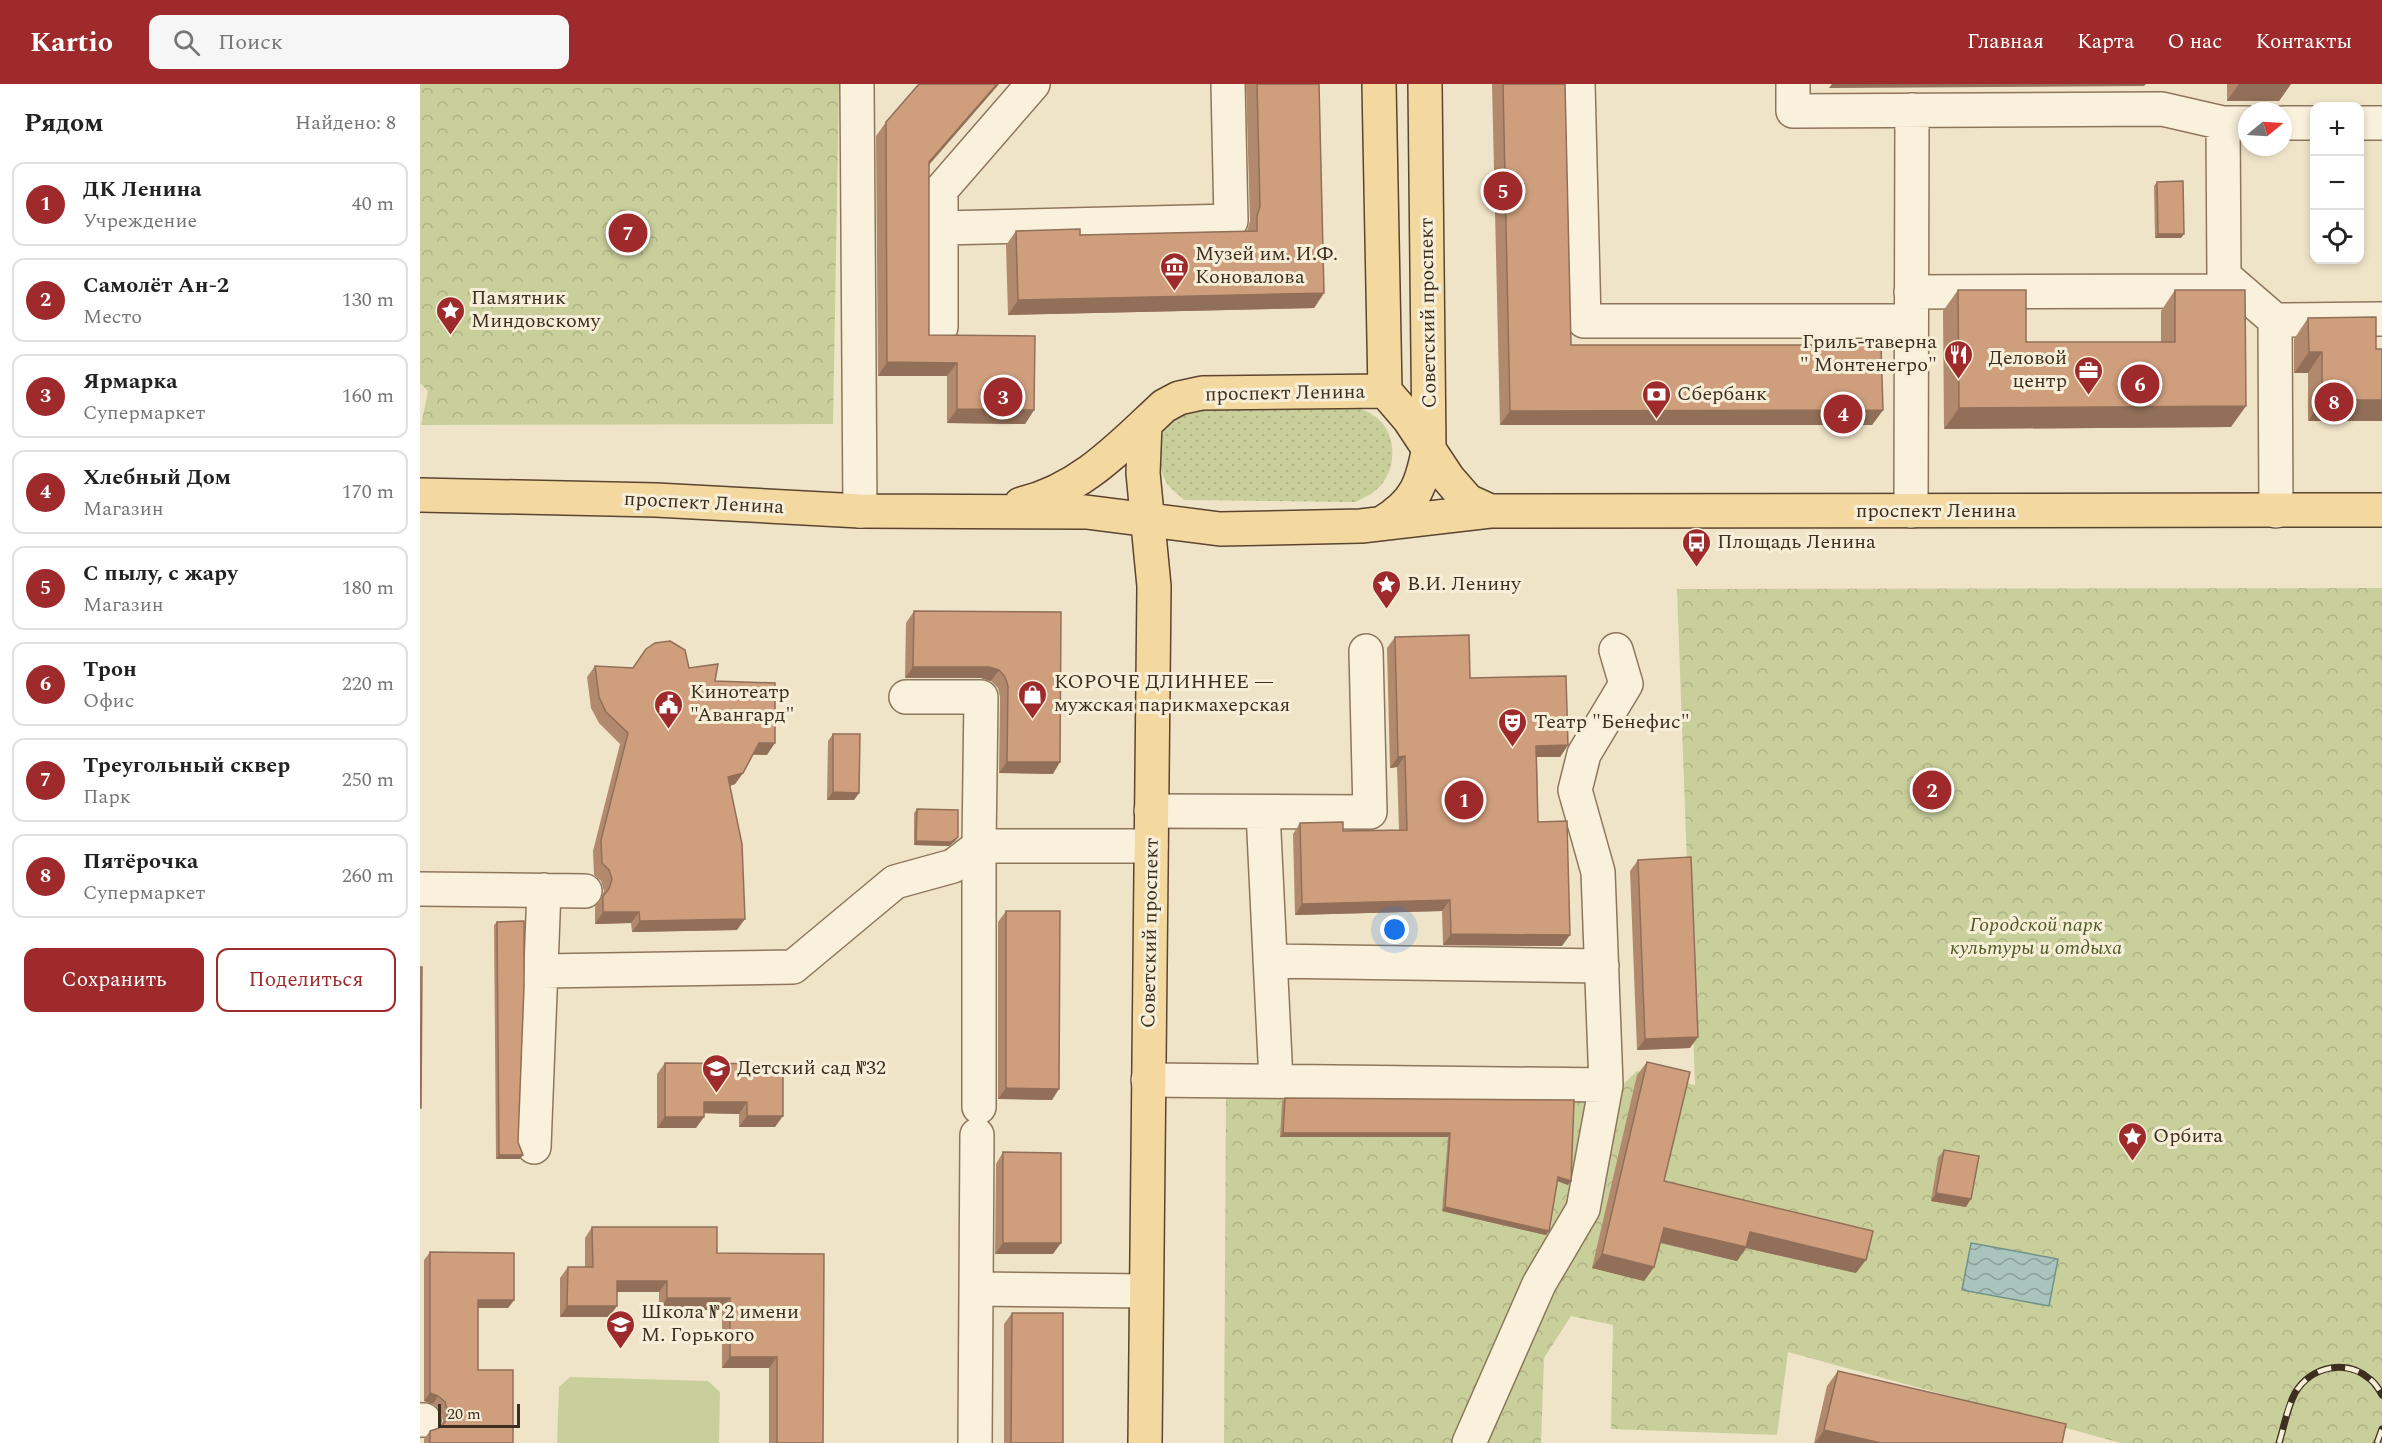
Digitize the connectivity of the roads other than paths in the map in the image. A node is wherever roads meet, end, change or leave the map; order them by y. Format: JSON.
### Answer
{"nodes":[{"id":1,"x":857,"y":84,"type":"edge"},
{"id":2,"x":1033,"y":84,"type":"edge"},
{"id":3,"x":1228,"y":84,"type":"edge"},
{"id":4,"x":1379,"y":84,"type":"edge"},
{"id":5,"x":1425,"y":84,"type":"edge"},
{"id":6,"x":1578,"y":84,"type":"edge"},
{"id":7,"x":1793,"y":84,"type":"edge"},
{"id":8,"x":2162,"y":96,"type":"edge"},
{"id":9,"x":1912,"y":110,"type":"junction"},
{"id":10,"x":2235,"y":123,"type":"edge"},
{"id":11,"x":2292,"y":123,"type":"edge"},
{"id":12,"x":2310,"y":123,"type":"edge"},
{"id":13,"x":2364,"y":123,"type":"edge"},
{"id":14,"x":2382,"y":123,"type":"edge"},
{"id":15,"x":941,"y":228,"type":"junction"},
{"id":16,"x":2241,"y":291,"type":"junction"},
{"id":17,"x":1911,"y":307,"type":"junction"},
{"id":18,"x":2382,"y":319,"type":"edge"},
{"id":19,"x":2275,"y":320,"type":"junction"},
{"id":20,"x":941,"y":327,"type":"dead end"},
{"id":21,"x":1385,"y":391,"type":"junction"},
{"id":22,"x":1145,"y":424,"type":"junction"},
{"id":23,"x":1429,"y":447,"type":"junction"},
{"id":24,"x":420,"y":495,"type":"edge"},
{"id":25,"x":2382,"y":510,"type":"edge"},
{"id":26,"x":860,"y":511,"type":"junction"},
{"id":27,"x":987,"y":511,"type":"junction"},
{"id":28,"x":1490,"y":511,"type":"junction"},
{"id":29,"x":1911,"y":511,"type":"junction"},
{"id":30,"x":2276,"y":511,"type":"junction"},
{"id":31,"x":1148,"y":520,"type":"junction"},
{"id":32,"x":1382,"y":524,"type":"junction"},
{"id":33,"x":1616,"y":650,"type":"dead end"},
{"id":34,"x":1366,"y":651,"type":"dead end"},
{"id":35,"x":906,"y":697,"type":"dead end"},
{"id":36,"x":1151,"y":811,"type":"junction"},
{"id":37,"x":1263,"y":812,"type":"junction"},
{"id":38,"x":979,"y":846,"type":"junction"},
{"id":39,"x":1151,"y":846,"type":"junction"},
{"id":40,"x":420,"y":889,"type":"edge"},
{"id":41,"x":544,"y":890,"type":"junction"},
{"id":42,"x":585,"y":891,"type":"dead end"},
{"id":43,"x":1270,"y":961,"type":"junction"},
{"id":44,"x":1602,"y":966,"type":"junction"},
{"id":45,"x":542,"y":971,"type":"junction"},
{"id":46,"x":1148,"y":1080,"type":"junction"},
{"id":47,"x":1276,"y":1081,"type":"junction"},
{"id":48,"x":1606,"y":1085,"type":"junction"},
{"id":49,"x":534,"y":1147,"type":"dead end"},
{"id":50,"x":976,"y":1289,"type":"junction"},
{"id":51,"x":1146,"y":1291,"type":"junction"},
{"id":52,"x":975,"y":1443,"type":"edge"},
{"id":53,"x":1145,"y":1443,"type":"edge"},
{"id":54,"x":1469,"y":1443,"type":"edge"}],
"edges":[{"from":1,"to":26,"type":"lane"},
{"from":2,"to":15,"type":"lane"},
{"from":3,"to":15,"type":"lane"},
{"from":4,"to":21,"type":"main road"},
{"from":5,"to":23,"type":"main road","name":"Советский проспект"},
{"from":6,"to":17,"type":"lane"},
{"from":7,"to":9,"type":"lane"},
{"from":8,"to":9,"type":"lane"},
{"from":8,"to":10,"type":"lane"},
{"from":9,"to":17,"type":"lane"},
{"from":10,"to":16,"type":"lane"},
{"from":11,"to":12,"type":"lane"},
{"from":13,"to":14,"type":"lane"},
{"from":15,"to":20,"type":"lane"},
{"from":16,"to":17,"type":"lane"},
{"from":16,"to":19,"type":"lane"},
{"from":17,"to":29,"type":"lane"},
{"from":18,"to":19,"type":"lane"},
{"from":19,"to":30,"type":"lane"},
{"from":21,"to":22,"type":"main road","name":"проспект Ленина"},
{"from":21,"to":23,"type":"main road","name":"проспект Ленина"},
{"from":22,"to":27,"type":"main road","name":"проспект Ленина"},
{"from":22,"to":31,"type":"main road","name":"Советский проспект"},
{"from":23,"to":28,"type":"main road","name":"проспект Ленина"},
{"from":23,"to":32,"type":"main road","name":"Советский проспект"},
{"from":24,"to":26,"type":"main road","name":"проспект Ленина"},
{"from":25,"to":30,"type":"main road","name":"проспект Ленина"},
{"from":26,"to":27,"type":"main road","name":"проспект Ленина"},
{"from":27,"to":31,"type":"main road","name":"проспект Ленина"},
{"from":28,"to":29,"type":"main road","name":"проспект Ленина"},
{"from":28,"to":32,"type":"main road","name":"проспект Ленина"},
{"from":29,"to":30,"type":"main road","name":"проспект Ленина"},
{"from":31,"to":32,"type":"main road","name":"проспект Ленина"},
{"from":31,"to":36,"type":"main road","name":"Советский проспект"},
{"from":33,"to":44,"type":"lane"},
{"from":34,"to":37,"type":"lane"},
{"from":35,"to":38,"type":"lane"},
{"from":36,"to":37,"type":"lane"},
{"from":36,"to":39,"type":"main road","name":"Советский проспект"},
{"from":37,"to":43,"type":"lane"},
{"from":38,"to":39,"type":"lane"},
{"from":38,"to":45,"type":"lane"},
{"from":38,"to":50,"type":"lane"},
{"from":39,"to":46,"type":"main road","name":"Советский проспект"},
{"from":40,"to":41,"type":"lane"},
{"from":41,"to":42,"type":"lane"},
{"from":41,"to":45,"type":"lane"},
{"from":43,"to":44,"type":"lane"},
{"from":43,"to":47,"type":"lane"},
{"from":44,"to":48,"type":"lane"},
{"from":45,"to":49,"type":"lane"},
{"from":46,"to":47,"type":"lane"},
{"from":46,"to":51,"type":"main road","name":"Советский проспект"},
{"from":47,"to":48,"type":"lane"},
{"from":48,"to":54,"type":"lane"},
{"from":50,"to":51,"type":"lane"},
{"from":50,"to":52,"type":"lane"},
{"from":51,"to":53,"type":"main road","name":"Советский проспект"}]}
